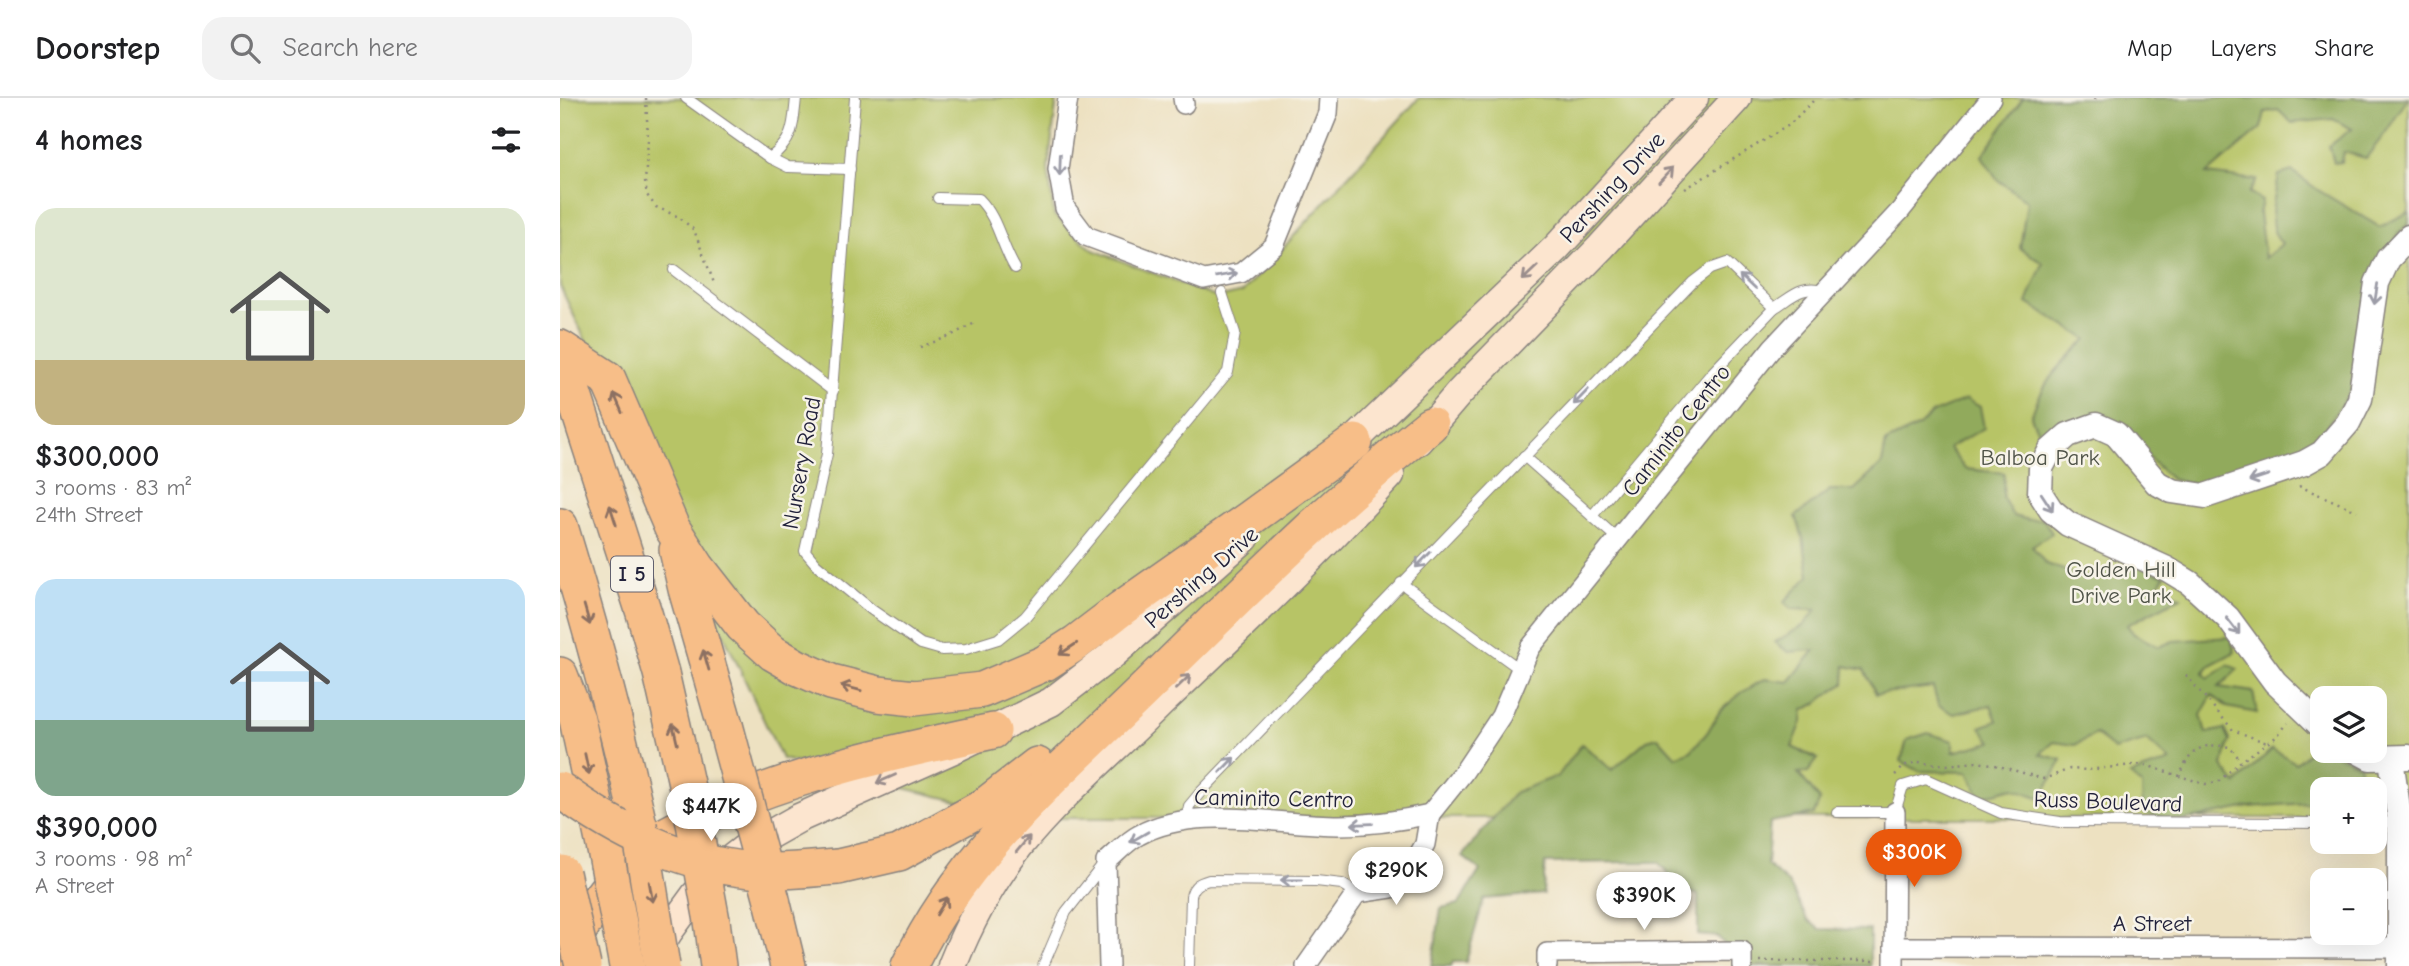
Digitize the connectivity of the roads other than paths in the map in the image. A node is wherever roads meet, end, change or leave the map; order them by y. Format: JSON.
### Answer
{"nodes":[{"id":1,"x":686,"y":98,"type":"edge"},
{"id":2,"x":796,"y":98,"type":"edge"},
{"id":3,"x":855,"y":98,"type":"edge"},
{"id":4,"x":1068,"y":98,"type":"edge"},
{"id":5,"x":1329,"y":98,"type":"edge"},
{"id":6,"x":1693,"y":98,"type":"edge"},
{"id":7,"x":1737,"y":98,"type":"edge"},
{"id":8,"x":1991,"y":98,"type":"edge"},
{"id":9,"x":770,"y":158,"type":"junction"},
{"id":10,"x":850,"y":169,"type":"junction"},
{"id":11,"x":938,"y":198,"type":"dead end"},
{"id":12,"x":2409,"y":237,"type":"edge"},
{"id":13,"x":1016,"y":268,"type":"dead end"},
{"id":14,"x":674,"y":270,"type":"dead end"},
{"id":15,"x":1823,"y":291,"type":"junction"},
{"id":16,"x":1222,"y":293,"type":"dead end"},
{"id":17,"x":1774,"y":308,"type":"junction"},
{"id":18,"x":560,"y":350,"type":"edge"},
{"id":19,"x":833,"y":391,"type":"junction"},
{"id":20,"x":1430,"y":425,"type":"junction"},
{"id":21,"x":1355,"y":442,"type":"junction"},
{"id":22,"x":1524,"y":456,"type":"junction"},
{"id":23,"x":1592,"y":516,"type":"junction"},
{"id":24,"x":560,"y":526,"type":"edge"},
{"id":25,"x":672,"y":528,"type":"junction"},
{"id":26,"x":1619,"y":540,"type":"junction"},
{"id":27,"x":1401,"y":583,"type":"junction"},
{"id":28,"x":1245,"y":592,"type":"junction"},
{"id":29,"x":1521,"y":670,"type":"junction"},
{"id":30,"x":560,"y":675,"type":"edge"},
{"id":31,"x":2310,"y":717,"type":"edge"},
{"id":32,"x":993,"y":731,"type":"junction"},
{"id":33,"x":2400,"y":758,"type":"edge"},
{"id":34,"x":560,"y":790,"type":"edge"},
{"id":35,"x":1837,"y":812,"type":"dead end"},
{"id":36,"x":1895,"y":812,"type":"junction"},
{"id":37,"x":1430,"y":814,"type":"junction"},
{"id":38,"x":1187,"y":818,"type":"junction"},
{"id":39,"x":2405,"y":822,"type":"edge"},
{"id":40,"x":2310,"y":823,"type":"edge"},
{"id":41,"x":2387,"y":823,"type":"edge"},
{"id":42,"x":1106,"y":862,"type":"junction"},
{"id":43,"x":561,"y":868,"type":"edge"},
{"id":44,"x":1357,"y":893,"type":"junction"},
{"id":45,"x":715,"y":946,"type":"edge"},
{"id":46,"x":2403,"y":954,"type":"edge"},
{"id":47,"x":1894,"y":958,"type":"edge"},
{"id":48,"x":1547,"y":959,"type":"edge"},
{"id":49,"x":1628,"y":959,"type":"edge"},
{"id":50,"x":1742,"y":959,"type":"edge"},
{"id":51,"x":561,"y":966,"type":"edge"},
{"id":52,"x":583,"y":966,"type":"edge"},
{"id":53,"x":627,"y":966,"type":"edge"},
{"id":54,"x":648,"y":966,"type":"edge"},
{"id":55,"x":662,"y":966,"type":"edge"},
{"id":56,"x":788,"y":966,"type":"edge"},
{"id":57,"x":909,"y":966,"type":"edge"},
{"id":58,"x":952,"y":966,"type":"edge"},
{"id":59,"x":1043,"y":966,"type":"edge"},
{"id":60,"x":1109,"y":966,"type":"edge"},
{"id":61,"x":1189,"y":966,"type":"edge"},
{"id":62,"x":1306,"y":966,"type":"edge"}],
"edges":[{"from":1,"to":9,"type":"lane"},
{"from":2,"to":9,"type":"lane"},
{"from":3,"to":10,"type":"lane","name":"Nursery Road"},
{"from":4,"to":5,"type":"street","one_way":true},
{"from":6,"to":21,"type":"main road","name":"Pershing Drive","one_way":true},
{"from":20,"to":7,"type":"main road","name":"Pershing Drive","one_way":true},
{"from":8,"to":15,"type":"street","name":"Caminito Centro"},
{"from":9,"to":10,"type":"lane"},
{"from":10,"to":19,"type":"lane","name":"Nursery Road"},
{"from":11,"to":13,"type":"lane"},
{"from":12,"to":31,"type":"street","one_way":true},
{"from":14,"to":19,"type":"lane"},
{"from":15,"to":17,"type":"lane"},
{"from":15,"to":26,"type":"street","name":"Caminito Centro"},
{"from":16,"to":19,"type":"lane","name":"Nursery Road"},
{"from":17,"to":22,"type":"lane","one_way":true},
{"from":17,"to":23,"type":"lane"},
{"from":25,"to":18,"type":"highway","one_way":true},
{"from":45,"to":18,"type":"highway","number":"I 5","one_way":true,"bridge":true},
{"from":20,"to":28,"type":"highway"},
{"from":58,"to":20,"type":"main road","name":"Pershing Drive","one_way":true},
{"from":21,"to":25,"type":"highway","one_way":true},
{"from":21,"to":32,"type":"main road","name":"Pershing Drive"},
{"from":22,"to":23,"type":"lane"},
{"from":22,"to":27,"type":"lane","one_way":true},
{"from":23,"to":26,"type":"lane"},
{"from":24,"to":55,"type":"highway","number":"I 5","one_way":true,"bridge":true},
{"from":56,"to":25,"type":"highway","one_way":true,"bridge":true},
{"from":26,"to":29,"type":"street","name":"Caminito Centro"},
{"from":27,"to":29,"type":"lane"},
{"from":38,"to":27,"type":"lane","one_way":true},
{"from":28,"to":34,"type":"highway","bridge":true},
{"from":57,"to":28,"type":"highway","one_way":true},
{"from":29,"to":37,"type":"street","name":"Caminito Centro"},
{"from":30,"to":53,"type":"highway","one_way":true,"bridge":true},
{"from":32,"to":51,"type":"highway"},
{"from":32,"to":54,"type":"main road","name":"Pershing Drive","one_way":true},
{"from":33,"to":39,"type":"street"},
{"from":35,"to":36,"type":"lane"},
{"from":36,"to":40,"type":"lane","name":"Russ Boulevard"},
{"from":36,"to":47,"type":"street"},
{"from":37,"to":38,"type":"street","name":"Caminito Centro","one_way":true},
{"from":37,"to":44,"type":"street","name":"Caminito Centro"},
{"from":38,"to":42,"type":"street","name":"Caminito Centro","one_way":true},
{"from":39,"to":41,"type":"lane"},
{"from":39,"to":46,"type":"street"},
{"from":42,"to":59,"type":"lane"},
{"from":42,"to":60,"type":"street"},
{"from":43,"to":52,"type":"highway","bridge":true},
{"from":44,"to":61,"type":"lane","one_way":true},
{"from":44,"to":62,"type":"street"},
{"from":46,"to":47,"type":"street","name":"A Street"},
{"from":48,"to":49,"type":"street"},
{"from":49,"to":50,"type":"street"}]}
